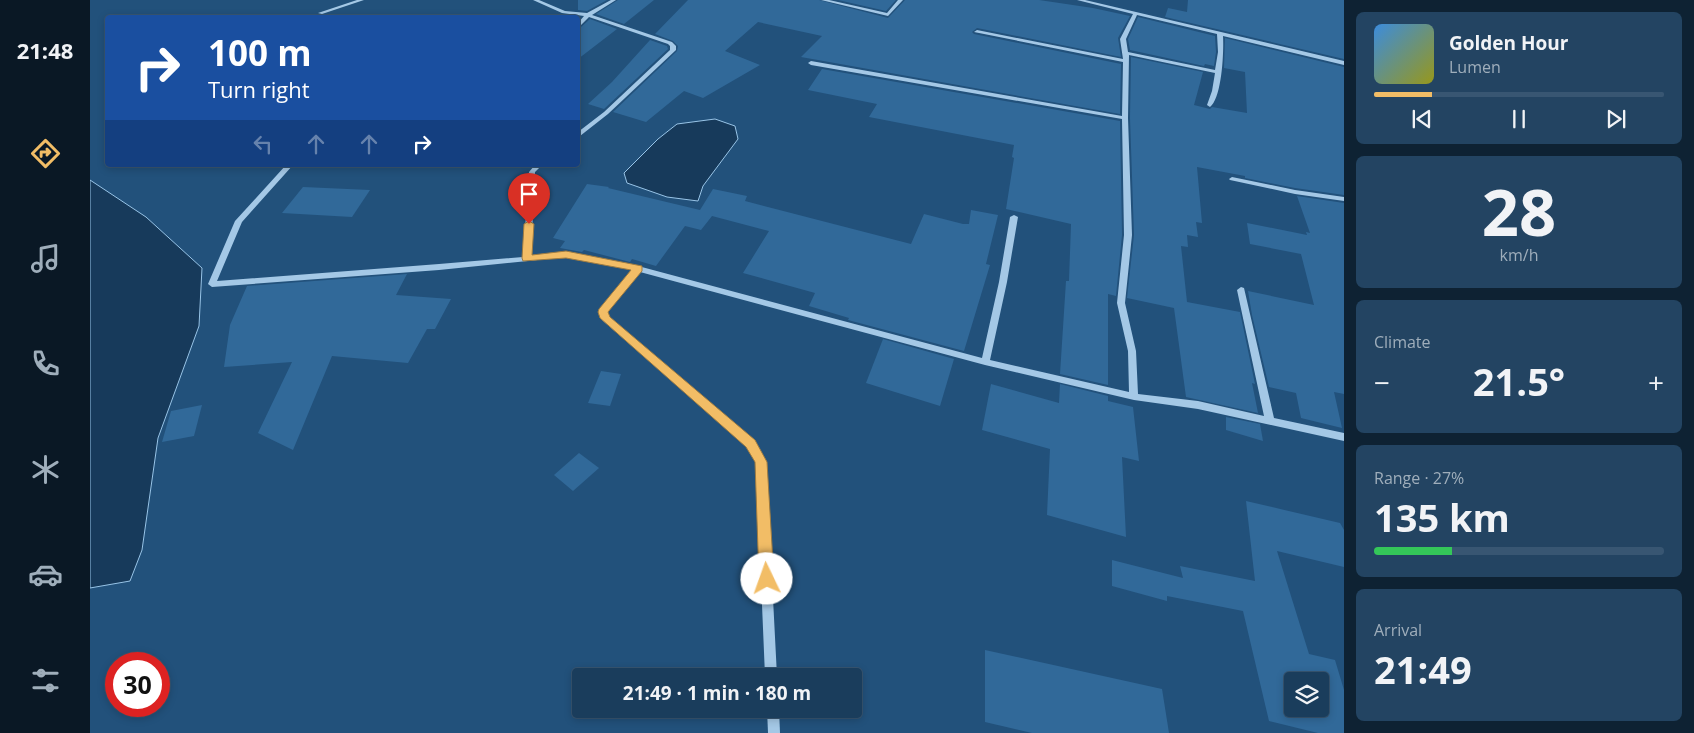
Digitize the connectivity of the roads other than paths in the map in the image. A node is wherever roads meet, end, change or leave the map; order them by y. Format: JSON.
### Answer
{"nodes":[{"id":1,"x":361,"y":0,"type":"edge"},
{"id":2,"x":535,"y":0,"type":"edge"},
{"id":3,"x":614,"y":0,"type":"edge"},
{"id":4,"x":823,"y":0,"type":"edge"},
{"id":5,"x":901,"y":0,"type":"edge"},
{"id":6,"x":1079,"y":0,"type":"edge"},
{"id":7,"x":320,"y":13,"type":"dead end"},
{"id":8,"x":1136,"y":13,"type":"junction"},
{"id":9,"x":588,"y":15,"type":"junction"},
{"id":10,"x":580,"y":23,"type":"edge"},
{"id":11,"x":977,"y":32,"type":"dead end"},
{"id":12,"x":1220,"y":33,"type":"junction"},
{"id":13,"x":1126,"y":53,"type":"junction"},
{"id":14,"x":1125,"y":61,"type":"junction"},
{"id":15,"x":811,"y":63,"type":"dead end"},
{"id":16,"x":1344,"y":63,"type":"edge"},
{"id":17,"x":1217,"y":72,"type":"junction"},
{"id":18,"x":1210,"y":105,"type":"dead end"},
{"id":19,"x":1124,"y":118,"type":"junction"},
{"id":20,"x":580,"y":133,"type":"edge"},
{"id":21,"x":288,"y":167,"type":"edge"},
{"id":22,"x":537,"y":167,"type":"edge"},
{"id":23,"x":1232,"y":179,"type":"dead end"},
{"id":24,"x":1344,"y":199,"type":"edge"},
{"id":25,"x":1014,"y":218,"type":"dead end"},
{"id":26,"x":527,"y":258,"type":"junction"},
{"id":27,"x":638,"y":268,"type":"junction"},
{"id":28,"x":1241,"y":290,"type":"dead end"},
{"id":29,"x":985,"y":362,"type":"junction"},
{"id":30,"x":1134,"y":397,"type":"junction"},
{"id":31,"x":1270,"y":420,"type":"junction"},
{"id":32,"x":1344,"y":437,"type":"edge"},
{"id":33,"x":771,"y":668,"type":"edge"},
{"id":34,"x":773,"y":718,"type":"edge"},
{"id":35,"x":774,"y":733,"type":"edge"}],
"edges":[{"from":1,"to":7,"type":"street"},
{"from":2,"to":9,"type":"street"},
{"from":3,"to":9,"type":"street"},
{"from":4,"to":5,"type":"street"},
{"from":6,"to":8,"type":"street"},
{"from":8,"to":12,"type":"street"},
{"from":8,"to":13,"type":"street"},
{"from":9,"to":10,"type":"street"},
{"from":9,"to":20,"type":"street"},
{"from":11,"to":14,"type":"street"},
{"from":12,"to":16,"type":"street"},
{"from":12,"to":17,"type":"street"},
{"from":13,"to":14,"type":"street"},
{"from":13,"to":17,"type":"street"},
{"from":14,"to":19,"type":"street"},
{"from":15,"to":19,"type":"street"},
{"from":17,"to":18,"type":"street"},
{"from":19,"to":30,"type":"street"},
{"from":21,"to":26,"type":"street"},
{"from":22,"to":26,"type":"street"},
{"from":23,"to":24,"type":"street"},
{"from":25,"to":29,"type":"street"},
{"from":26,"to":27,"type":"street"},
{"from":27,"to":29,"type":"street"},
{"from":27,"to":33,"type":"street"},
{"from":28,"to":31,"type":"street"},
{"from":29,"to":30,"type":"street"},
{"from":30,"to":31,"type":"street"},
{"from":31,"to":32,"type":"street"},
{"from":34,"to":35,"type":"street"}]}
